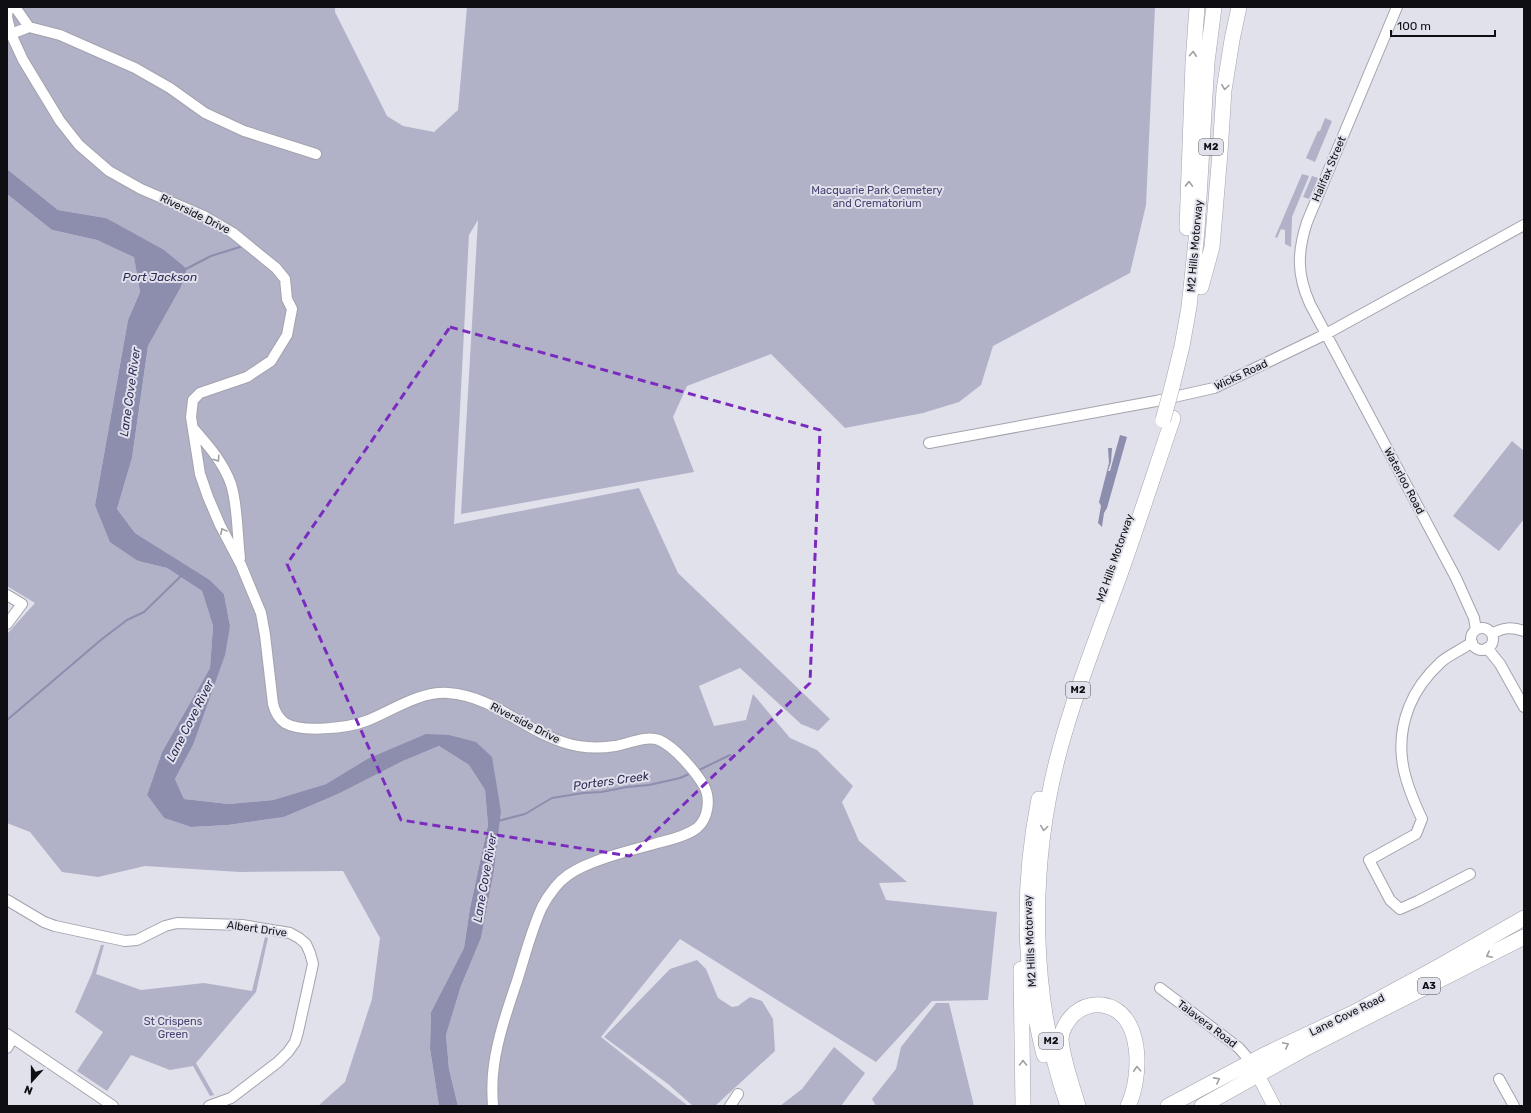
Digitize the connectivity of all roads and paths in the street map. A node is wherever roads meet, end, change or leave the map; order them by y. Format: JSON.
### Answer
{"nodes":[{"id":1,"x":8,"y":7,"type":"edge"},
{"id":2,"x":15,"y":7,"type":"edge"},
{"id":3,"x":1197,"y":7,"type":"edge"},
{"id":4,"x":1214,"y":7,"type":"edge"},
{"id":5,"x":1225,"y":7,"type":"edge"},
{"id":6,"x":1239,"y":7,"type":"edge"},
{"id":7,"x":1396,"y":7,"type":"edge"},
{"id":8,"x":29,"y":27,"type":"junction"},
{"id":9,"x":11,"y":34,"type":"junction"},
{"id":10,"x":316,"y":154,"type":"dead end"},
{"id":11,"x":1524,"y":225,"type":"edge"},
{"id":12,"x":1201,"y":287,"type":"junction"},
{"id":13,"x":1189,"y":307,"type":"junction"},
{"id":14,"x":1326,"y":334,"type":"junction"},
{"id":15,"x":1177,"y":386,"type":"junction"},
{"id":16,"x":1168,"y":419,"type":"junction"},
{"id":17,"x":193,"y":428,"type":"junction"},
{"id":18,"x":929,"y":443,"type":"dead end"},
{"id":19,"x":241,"y":566,"type":"junction"},
{"id":20,"x":7,"y":595,"type":"edge"},
{"id":21,"x":7,"y":624,"type":"edge"},
{"id":22,"x":1476,"y":630,"type":"junction"},
{"id":23,"x":1524,"y":631,"type":"edge"},
{"id":24,"x":1492,"y":634,"type":"junction"},
{"id":25,"x":1472,"y":642,"type":"junction"},
{"id":26,"x":1487,"y":648,"type":"junction"},
{"id":27,"x":1524,"y":707,"type":"edge"},
{"id":28,"x":1470,"y":874,"type":"dead end"},
{"id":29,"x":1027,"y":882,"type":"junction"},
{"id":30,"x":7,"y":900,"type":"edge"},
{"id":31,"x":1524,"y":918,"type":"edge"},
{"id":32,"x":1524,"y":937,"type":"edge"},
{"id":33,"x":1160,"y":988,"type":"dead end"},
{"id":34,"x":10,"y":1036,"type":"edge"},
{"id":35,"x":7,"y":1048,"type":"edge"},
{"id":36,"x":1251,"y":1062,"type":"junction"},
{"id":37,"x":1258,"y":1075,"type":"junction"},
{"id":38,"x":1499,"y":1079,"type":"dead end"},
{"id":39,"x":738,"y":1094,"type":"dead end"},
{"id":40,"x":1206,"y":1104,"type":"edge"},
{"id":41,"x":113,"y":1106,"type":"edge"},
{"id":42,"x":210,"y":1106,"type":"edge"},
{"id":43,"x":493,"y":1106,"type":"edge"},
{"id":44,"x":730,"y":1106,"type":"edge"},
{"id":45,"x":1023,"y":1106,"type":"edge"},
{"id":46,"x":1058,"y":1106,"type":"edge"},
{"id":47,"x":1068,"y":1106,"type":"edge"},
{"id":48,"x":1078,"y":1106,"type":"edge"},
{"id":49,"x":1128,"y":1106,"type":"edge"},
{"id":50,"x":1168,"y":1106,"type":"edge"},
{"id":51,"x":1274,"y":1106,"type":"edge"},
{"id":52,"x":1514,"y":1106,"type":"edge"}],
"edges":[{"from":1,"to":9,"type":"street","name":"Riverside Drive"},
{"from":2,"to":8,"type":"street"},
{"from":13,"to":3,"type":"highway","one_way":true},
{"from":4,"to":13,"type":"highway","name":"M2 Hills Motorway","number":"M2"},
{"from":5,"to":12,"type":"highway","name":"M2 Hills Motorway","number":"M2"},
{"from":6,"to":12,"type":"highway","one_way":true},
{"from":7,"to":14,"type":"street","name":"Halifax Street"},
{"from":8,"to":9,"type":"street"},
{"from":8,"to":10,"type":"street"},
{"from":9,"to":17,"type":"street","name":"Riverside Drive"},
{"from":11,"to":14,"type":"street","name":"Wicks Road"},
{"from":12,"to":15,"type":"highway","name":"M2 Hills Motorway","number":"M2"},
{"from":13,"to":15,"type":"highway","name":"M2 Hills Motorway","number":"M2"},
{"from":14,"to":18,"type":"street","name":"Wicks Road"},
{"from":14,"to":22,"type":"street","name":"Waterloo Road"},
{"from":15,"to":16,"type":"highway","name":"M2 Hills Motorway","number":"M2"},
{"from":16,"to":29,"type":"highway","name":"M2 Hills Motorway","number":"M2"},
{"from":16,"to":47,"type":"highway","name":"M2 Hills Motorway","number":"M2","one_way":true},
{"from":19,"to":17,"type":"street","name":"Riverside Drive","one_way":true},
{"from":17,"to":19,"type":"street","name":"Riverside Drive","one_way":true},
{"from":19,"to":43,"type":"street","name":"Riverside Drive"},
{"from":20,"to":21,"type":"street"},
{"from":22,"to":24,"type":"street"},
{"from":22,"to":25,"type":"street"},
{"from":23,"to":24,"type":"street"},
{"from":24,"to":26,"type":"street"},
{"from":25,"to":26,"type":"street"},
{"from":25,"to":28,"type":"street"},
{"from":26,"to":27,"type":"street"},
{"from":45,"to":29,"type":"highway","number":"M2","one_way":true},
{"from":29,"to":46,"type":"highway","name":"M2 Hills Motorway","number":"M2"},
{"from":30,"to":42,"type":"street","name":"Albert Drive"},
{"from":36,"to":31,"type":"highway","name":"Lane Cove Road","number":"A3","one_way":true},
{"from":32,"to":37,"type":"highway","name":"Lane Cove Road","number":"A3","one_way":true},
{"from":33,"to":36,"type":"street","name":"Talavera Road"},
{"from":34,"to":35,"type":"street"},
{"from":34,"to":41,"type":"street"},
{"from":36,"to":37,"type":"highway"},
{"from":50,"to":36,"type":"highway","name":"Lane Cove Road","number":"A3","one_way":true},
{"from":37,"to":40,"type":"highway","name":"Lane Cove Road","number":"A3"},
{"from":37,"to":51,"type":"main road"},
{"from":38,"to":52,"type":"street"},
{"from":39,"to":44,"type":"street"},
{"from":49,"to":48,"type":"highway","number":"M2","one_way":true}]}
